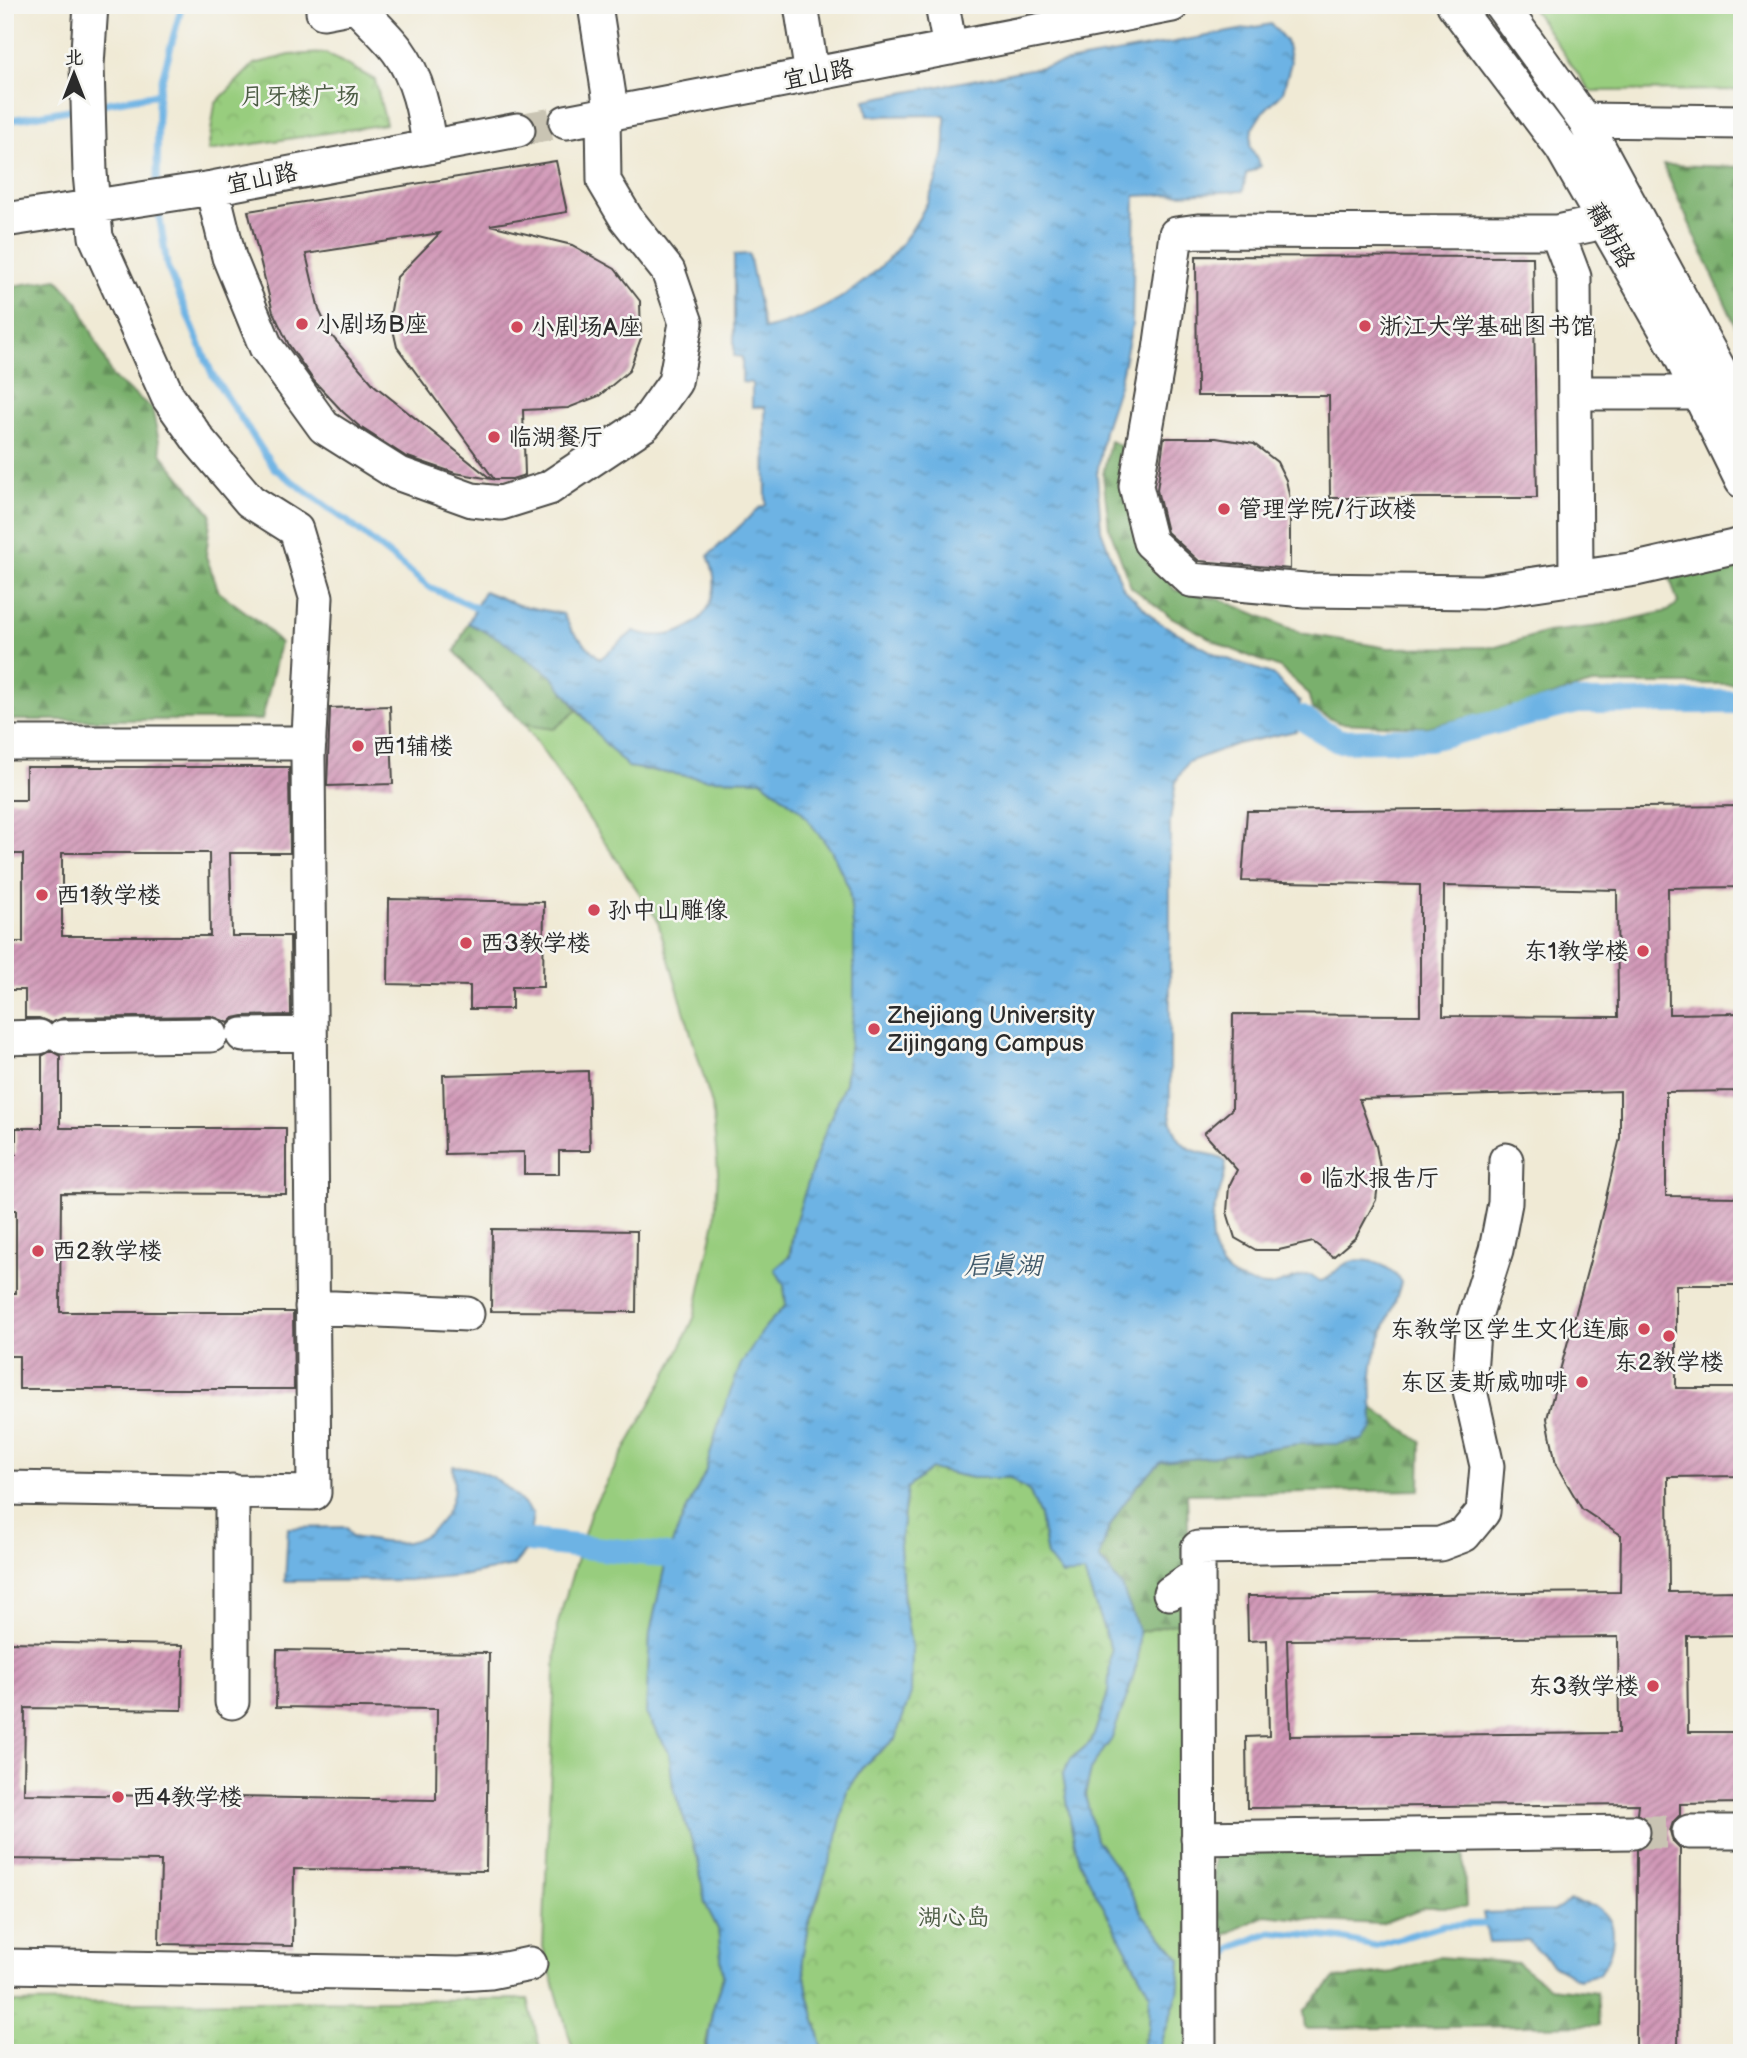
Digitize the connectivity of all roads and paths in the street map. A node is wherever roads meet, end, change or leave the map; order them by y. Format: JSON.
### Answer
{"nodes":[{"id":1,"x":92,"y":5,"type":"edge"},
{"id":2,"x":595,"y":5,"type":"edge"},
{"id":3,"x":801,"y":5,"type":"edge"},
{"id":4,"x":942,"y":5,"type":"edge"},
{"id":5,"x":1172,"y":5,"type":"edge"},
{"id":6,"x":1454,"y":5,"type":"edge"},
{"id":7,"x":1501,"y":5,"type":"edge"},
{"id":8,"x":358,"y":6,"type":"edge"},
{"id":9,"x":323,"y":8,"type":"edge"},
{"id":10,"x":950,"y":48,"type":"junction"},
{"id":11,"x":812,"y":75,"type":"junction"},
{"id":12,"x":607,"y":116,"type":"junction"},
{"id":13,"x":1584,"y":120,"type":"junction"},
{"id":14,"x":566,"y":122,"type":"tunnel mouth"},
{"id":15,"x":1742,"y":122,"type":"edge"},
{"id":16,"x":518,"y":130,"type":"tunnel mouth"},
{"id":17,"x":429,"y":146,"type":"junction"},
{"id":18,"x":203,"y":189,"type":"junction"},
{"id":19,"x":106,"y":204,"type":"junction"},
{"id":20,"x":1602,"y":219,"type":"junction"},
{"id":21,"x":5,"y":220,"type":"edge"},
{"id":22,"x":1557,"y":232,"type":"junction"},
{"id":23,"x":1575,"y":393,"type":"junction"},
{"id":24,"x":1699,"y":393,"type":"junction"},
{"id":25,"x":1742,"y":412,"type":"edge"},
{"id":26,"x":1741,"y":477,"type":"edge"},
{"id":27,"x":1742,"y":545,"type":"edge"},
{"id":28,"x":1576,"y":578,"type":"junction"},
{"id":29,"x":5,"y":743,"type":"edge"},
{"id":30,"x":309,"y":743,"type":"junction"},
{"id":31,"x":310,"y":1034,"type":"junction"},
{"id":32,"x":5,"y":1038,"type":"edge"},
{"id":33,"x":1506,"y":1160,"type":"dead end"},
{"id":34,"x":312,"y":1307,"type":"junction"},
{"id":35,"x":467,"y":1314,"type":"dead end"},
{"id":36,"x":5,"y":1488,"type":"edge"},
{"id":37,"x":232,"y":1491,"type":"junction"},
{"id":38,"x":1198,"y":1574,"type":"junction"},
{"id":39,"x":1170,"y":1593,"type":"dead end"},
{"id":40,"x":232,"y":1702,"type":"dead end"},
{"id":41,"x":1633,"y":1832,"type":"tunnel mouth"},
{"id":42,"x":1689,"y":1832,"type":"tunnel mouth"},
{"id":43,"x":1742,"y":1832,"type":"edge"},
{"id":44,"x":1198,"y":1838,"type":"junction"},
{"id":45,"x":530,"y":1964,"type":"dead end"},
{"id":46,"x":5,"y":1966,"type":"edge"},
{"id":47,"x":1199,"y":2053,"type":"edge"}],
"edges":[{"from":1,"to":19,"type":"street"},
{"from":2,"to":12,"type":"street"},
{"from":3,"to":11,"type":"street"},
{"from":4,"to":10,"type":"street"},
{"from":5,"to":10,"type":"street","name":"宜山路"},
{"from":6,"to":20,"type":"street","name":"藕舫路"},
{"from":7,"to":13,"type":"street","name":"藕舫路"},
{"from":8,"to":9,"type":"street"},
{"from":8,"to":17,"type":"street"},
{"from":10,"to":11,"type":"street","name":"宜山路"},
{"from":11,"to":12,"type":"street","name":"宜山路"},
{"from":12,"to":14,"type":"street","name":"宜山路"},
{"from":12,"to":18,"type":"street"},
{"from":13,"to":15,"type":"street"},
{"from":13,"to":25,"type":"street","name":"藕舫路"},
{"from":16,"to":17,"type":"street","name":"宜山路"},
{"from":17,"to":18,"type":"street","name":"宜山路"},
{"from":18,"to":19,"type":"street","name":"宜山路"},
{"from":19,"to":21,"type":"street","name":"宜山路"},
{"from":19,"to":30,"type":"street"},
{"from":20,"to":22,"type":"street"},
{"from":20,"to":24,"type":"street","name":"藕舫路"},
{"from":22,"to":23,"type":"street"},
{"from":22,"to":28,"type":"street"},
{"from":23,"to":24,"type":"street"},
{"from":23,"to":28,"type":"street"},
{"from":24,"to":26,"type":"street","name":"藕舫路"},
{"from":27,"to":28,"type":"street"},
{"from":29,"to":30,"type":"street"},
{"from":30,"to":31,"type":"street"},
{"from":31,"to":32,"type":"street"},
{"from":31,"to":34,"type":"street"},
{"from":33,"to":38,"type":"street"},
{"from":34,"to":35,"type":"street"},
{"from":34,"to":37,"type":"street"},
{"from":36,"to":37,"type":"street"},
{"from":37,"to":40,"type":"street"},
{"from":38,"to":39,"type":"street"},
{"from":38,"to":44,"type":"street"},
{"from":41,"to":44,"type":"street"},
{"from":42,"to":43,"type":"street"},
{"from":44,"to":47,"type":"street"},
{"from":45,"to":46,"type":"street"}]}
